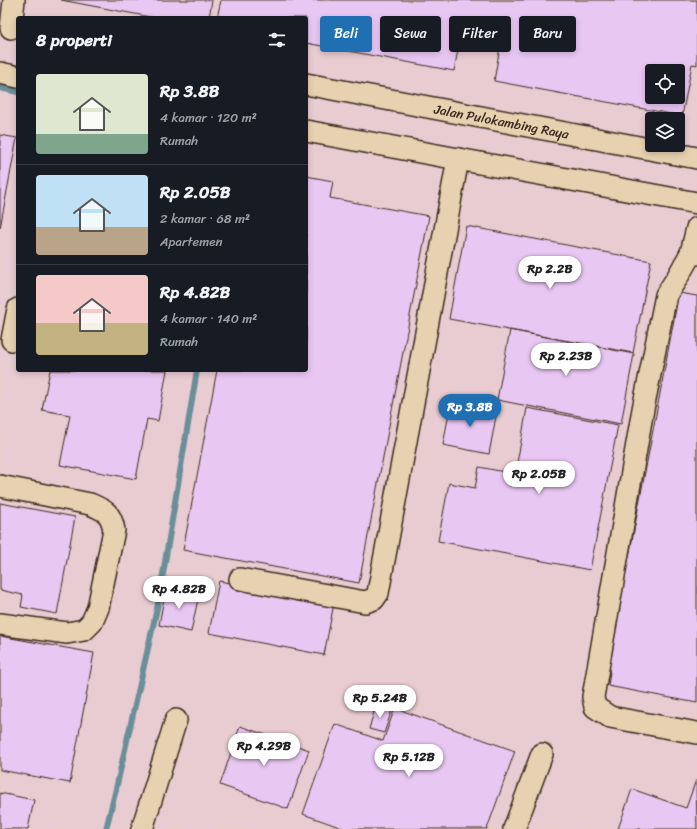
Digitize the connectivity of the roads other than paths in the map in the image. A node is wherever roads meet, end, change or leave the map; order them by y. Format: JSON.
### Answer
{"nodes":[{"id":1,"x":14,"y":0,"type":"edge"},
{"id":2,"x":10,"y":28,"type":"edge"},
{"id":3,"x":0,"y":73,"type":"edge"},
{"id":4,"x":16,"y":77,"type":"edge"},
{"id":5,"x":308,"y":84,"type":"edge"},
{"id":6,"x":308,"y":131,"type":"edge"},
{"id":7,"x":697,"y":158,"type":"edge"},
{"id":8,"x":458,"y":160,"type":"junction"},
{"id":9,"x":697,"y":203,"type":"edge"},
{"id":10,"x":697,"y":228,"type":"edge"},
{"id":11,"x":694,"y":253,"type":"edge"},
{"id":12,"x":16,"y":319,"type":"edge"},
{"id":13,"x":12,"y":340,"type":"dead end"},
{"id":14,"x":0,"y":486,"type":"edge"},
{"id":15,"x":240,"y":579,"type":"dead end"},
{"id":16,"x":0,"y":624,"type":"edge"},
{"id":17,"x":176,"y":720,"type":"dead end"},
{"id":18,"x":697,"y":733,"type":"edge"},
{"id":19,"x":542,"y":754,"type":"dead end"},
{"id":20,"x":142,"y":829,"type":"edge"},
{"id":21,"x":514,"y":829,"type":"edge"}],
"edges":[{"from":1,"to":2,"type":"street"},
{"from":3,"to":4,"type":"street"},
{"from":5,"to":7,"type":"street","name":"Jalan Pulokambing Raya"},
{"from":6,"to":8,"type":"street"},
{"from":8,"to":9,"type":"street"},
{"from":8,"to":15,"type":"street"},
{"from":10,"to":11,"type":"street"},
{"from":11,"to":18,"type":"street"},
{"from":12,"to":13,"type":"street"},
{"from":14,"to":16,"type":"street"},
{"from":17,"to":20,"type":"street"},
{"from":19,"to":21,"type":"street"}]}
